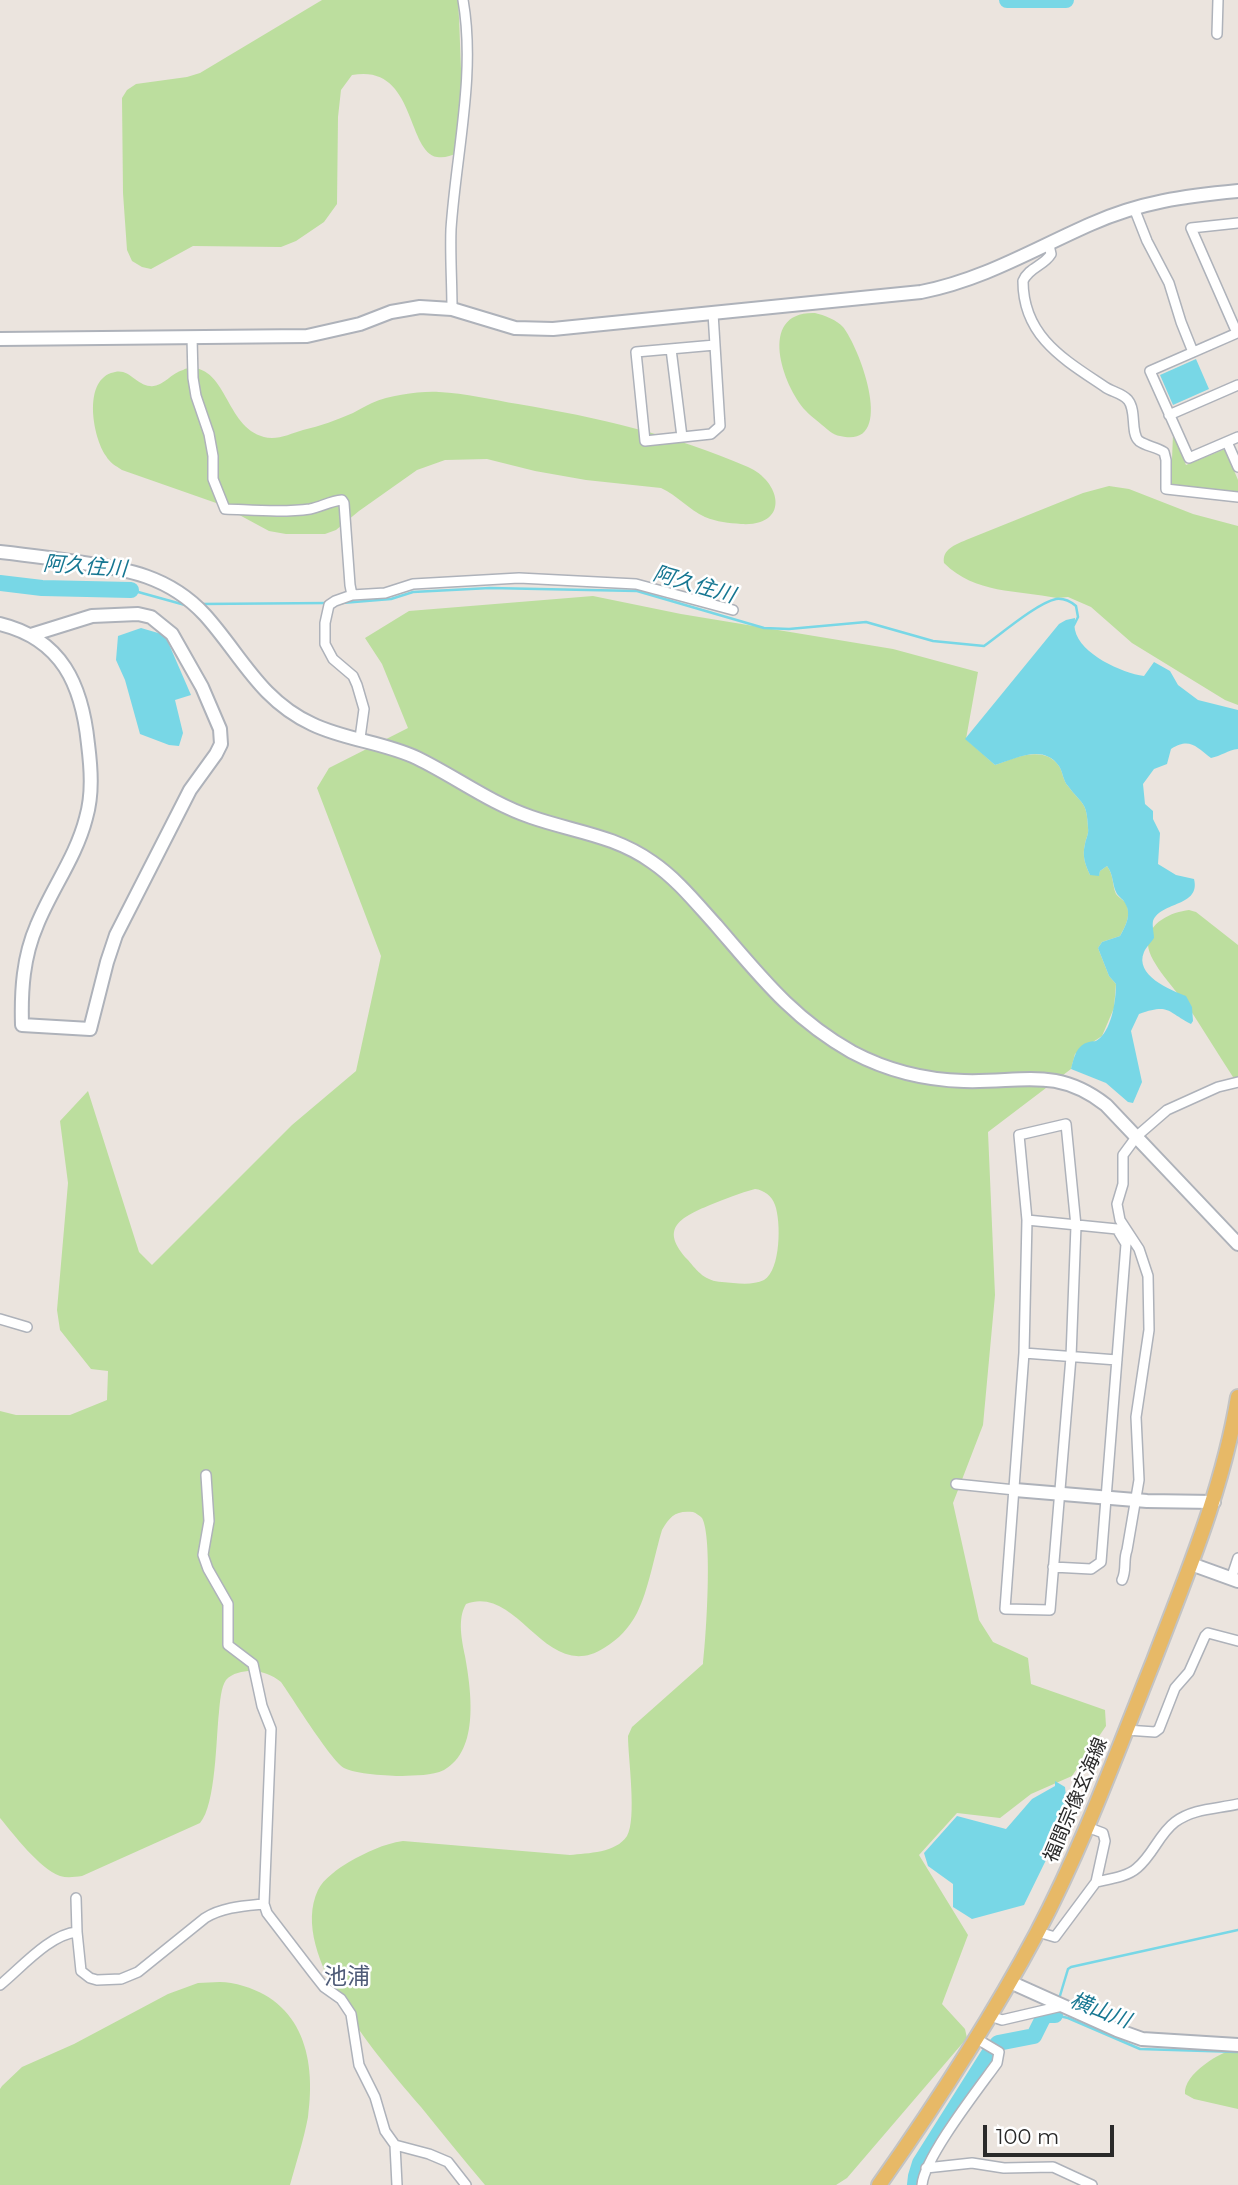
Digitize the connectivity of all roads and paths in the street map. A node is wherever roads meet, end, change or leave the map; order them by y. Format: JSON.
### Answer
{"nodes":[{"id":1,"x":463,"y":0,"type":"edge"},
{"id":2,"x":1223,"y":0,"type":"edge"},
{"id":3,"x":1217,"y":33,"type":"dead end"},
{"id":4,"x":1238,"y":191,"type":"edge"},
{"id":5,"x":1134,"y":208,"type":"junction"},
{"id":6,"x":1238,"y":223,"type":"edge"},
{"id":7,"x":1049,"y":245,"type":"junction"},
{"id":8,"x":452,"y":309,"type":"junction"},
{"id":9,"x":713,"y":313,"type":"junction"},
{"id":10,"x":192,"y":337,"type":"junction"},
{"id":11,"x":0,"y":339,"type":"edge"},
{"id":12,"x":715,"y":345,"type":"junction"},
{"id":13,"x":671,"y":349,"type":"junction"},
{"id":14,"x":1193,"y":352,"type":"junction"},
{"id":15,"x":1238,"y":385,"type":"edge"},
{"id":16,"x":1169,"y":415,"type":"junction"},
{"id":17,"x":1238,"y":437,"type":"edge"},
{"id":18,"x":682,"y":438,"type":"junction"},
{"id":19,"x":1227,"y":442,"type":"junction"},
{"id":20,"x":1238,"y":467,"type":"edge"},
{"id":21,"x":1238,"y":497,"type":"edge"},
{"id":22,"x":0,"y":552,"type":"edge"},
{"id":23,"x":352,"y":595,"type":"junction"},
{"id":24,"x":733,"y":610,"type":"dead end"},
{"id":25,"x":0,"y":624,"type":"edge"},
{"id":26,"x":31,"y":635,"type":"junction"},
{"id":27,"x":360,"y":738,"type":"junction"},
{"id":28,"x":1238,"y":1082,"type":"edge"},
{"id":29,"x":1137,"y":1136,"type":"junction"},
{"id":30,"x":1027,"y":1220,"type":"junction"},
{"id":31,"x":1076,"y":1226,"type":"junction"},
{"id":32,"x":1238,"y":1244,"type":"edge"},
{"id":33,"x":0,"y":1319,"type":"edge"},
{"id":34,"x":27,"y":1327,"type":"dead end"},
{"id":35,"x":1024,"y":1353,"type":"junction"},
{"id":36,"x":1071,"y":1357,"type":"junction"},
{"id":37,"x":1117,"y":1360,"type":"junction"},
{"id":38,"x":1238,"y":1397,"type":"edge"},
{"id":39,"x":206,"y":1475,"type":"dead end"},
{"id":40,"x":956,"y":1485,"type":"dead end"},
{"id":41,"x":1015,"y":1490,"type":"junction"},
{"id":42,"x":1059,"y":1493,"type":"junction"},
{"id":43,"x":1106,"y":1497,"type":"junction"},
{"id":44,"x":1137,"y":1500,"type":"junction"},
{"id":45,"x":1214,"y":1502,"type":"junction"},
{"id":46,"x":1238,"y":1558,"type":"edge"},
{"id":47,"x":1191,"y":1564,"type":"junction"},
{"id":48,"x":1053,"y":1567,"type":"junction"},
{"id":49,"x":1122,"y":1580,"type":"dead end"},
{"id":50,"x":1235,"y":1580,"type":"edge"},
{"id":51,"x":1238,"y":1641,"type":"edge"},
{"id":52,"x":1126,"y":1730,"type":"junction"},
{"id":53,"x":1238,"y":1804,"type":"edge"},
{"id":54,"x":1087,"y":1828,"type":"junction"},
{"id":55,"x":1096,"y":1882,"type":"junction"},
{"id":56,"x":76,"y":1898,"type":"dead end"},
{"id":57,"x":264,"y":1903,"type":"junction"},
{"id":58,"x":77,"y":1932,"type":"junction"},
{"id":59,"x":1038,"y":1932,"type":"junction"},
{"id":60,"x":1010,"y":1982,"type":"junction"},
{"id":61,"x":0,"y":1986,"type":"edge"},
{"id":62,"x":1062,"y":2006,"type":"junction"},
{"id":63,"x":990,"y":2016,"type":"junction"},
{"id":64,"x":977,"y":2039,"type":"junction"},
{"id":65,"x":1238,"y":2045,"type":"edge"},
{"id":66,"x":395,"y":2145,"type":"junction"},
{"id":67,"x":926,"y":2168,"type":"junction"},
{"id":68,"x":397,"y":2185,"type":"edge"},
{"id":69,"x":466,"y":2185,"type":"edge"},
{"id":70,"x":879,"y":2185,"type":"edge"},
{"id":71,"x":922,"y":2185,"type":"edge"},
{"id":72,"x":1091,"y":2185,"type":"edge"}],
"edges":[{"from":1,"to":8,"type":"street"},
{"from":2,"to":3,"type":"street"},
{"from":4,"to":5,"type":"street"},
{"from":5,"to":7,"type":"street"},
{"from":5,"to":14,"type":"street"},
{"from":6,"to":14,"type":"street"},
{"from":7,"to":9,"type":"street"},
{"from":7,"to":21,"type":"street"},
{"from":8,"to":9,"type":"street"},
{"from":8,"to":10,"type":"street"},
{"from":9,"to":12,"type":"street"},
{"from":10,"to":11,"type":"street"},
{"from":10,"to":23,"type":"street"},
{"from":12,"to":13,"type":"street"},
{"from":12,"to":18,"type":"street"},
{"from":13,"to":18,"type":"street"},
{"from":13,"to":18,"type":"street"},
{"from":14,"to":16,"type":"street"},
{"from":15,"to":16,"type":"street"},
{"from":16,"to":19,"type":"street"},
{"from":17,"to":19,"type":"street"},
{"from":19,"to":20,"type":"street"},
{"from":22,"to":27,"type":"street"},
{"from":23,"to":24,"type":"street"},
{"from":23,"to":27,"type":"street"},
{"from":25,"to":26,"type":"street"},
{"from":26,"to":26,"type":"street"},
{"from":27,"to":29,"type":"street"},
{"from":28,"to":29,"type":"street"},
{"from":29,"to":32,"type":"street"},
{"from":29,"to":44,"type":"street"},
{"from":30,"to":31,"type":"street"},
{"from":30,"to":31,"type":"street"},
{"from":30,"to":35,"type":"street"},
{"from":31,"to":36,"type":"street"},
{"from":31,"to":37,"type":"street"},
{"from":33,"to":34,"type":"street"},
{"from":35,"to":36,"type":"street"},
{"from":35,"to":41,"type":"street"},
{"from":36,"to":37,"type":"street"},
{"from":36,"to":42,"type":"street"},
{"from":37,"to":43,"type":"street"},
{"from":38,"to":45,"type":"main road","name":"福間宗像玄海線"},
{"from":39,"to":57,"type":"street"},
{"from":40,"to":41,"type":"street"},
{"from":41,"to":42,"type":"street"},
{"from":41,"to":48,"type":"street"},
{"from":42,"to":43,"type":"street"},
{"from":42,"to":48,"type":"street"},
{"from":43,"to":44,"type":"street"},
{"from":43,"to":48,"type":"street"},
{"from":44,"to":45,"type":"street"},
{"from":44,"to":49,"type":"street"},
{"from":45,"to":47,"type":"main road","name":"福間宗像玄海線"},
{"from":46,"to":50,"type":"street"},
{"from":47,"to":50,"type":"street"},
{"from":47,"to":52,"type":"main road","name":"福間宗像玄海線"},
{"from":51,"to":52,"type":"street"},
{"from":52,"to":54,"type":"main road","name":"福間宗像玄海線"},
{"from":53,"to":55,"type":"street"},
{"from":54,"to":55,"type":"street"},
{"from":54,"to":59,"type":"main road","name":"福間宗像玄海線"},
{"from":55,"to":59,"type":"street"},
{"from":56,"to":58,"type":"street"},
{"from":57,"to":58,"type":"street"},
{"from":57,"to":66,"type":"street"},
{"from":58,"to":61,"type":"street"},
{"from":59,"to":60,"type":"main road","name":"福間宗像玄海線"},
{"from":60,"to":62,"type":"street"},
{"from":60,"to":63,"type":"main road","name":"福間宗像玄海線"},
{"from":62,"to":63,"type":"street"},
{"from":62,"to":65,"type":"street"},
{"from":63,"to":64,"type":"main road","name":"福間宗像玄海線"},
{"from":64,"to":67,"type":"street"},
{"from":64,"to":70,"type":"main road","name":"福間宗像玄海線"},
{"from":66,"to":68,"type":"street"},
{"from":66,"to":69,"type":"street"},
{"from":67,"to":71,"type":"street"},
{"from":67,"to":72,"type":"street"}]}
